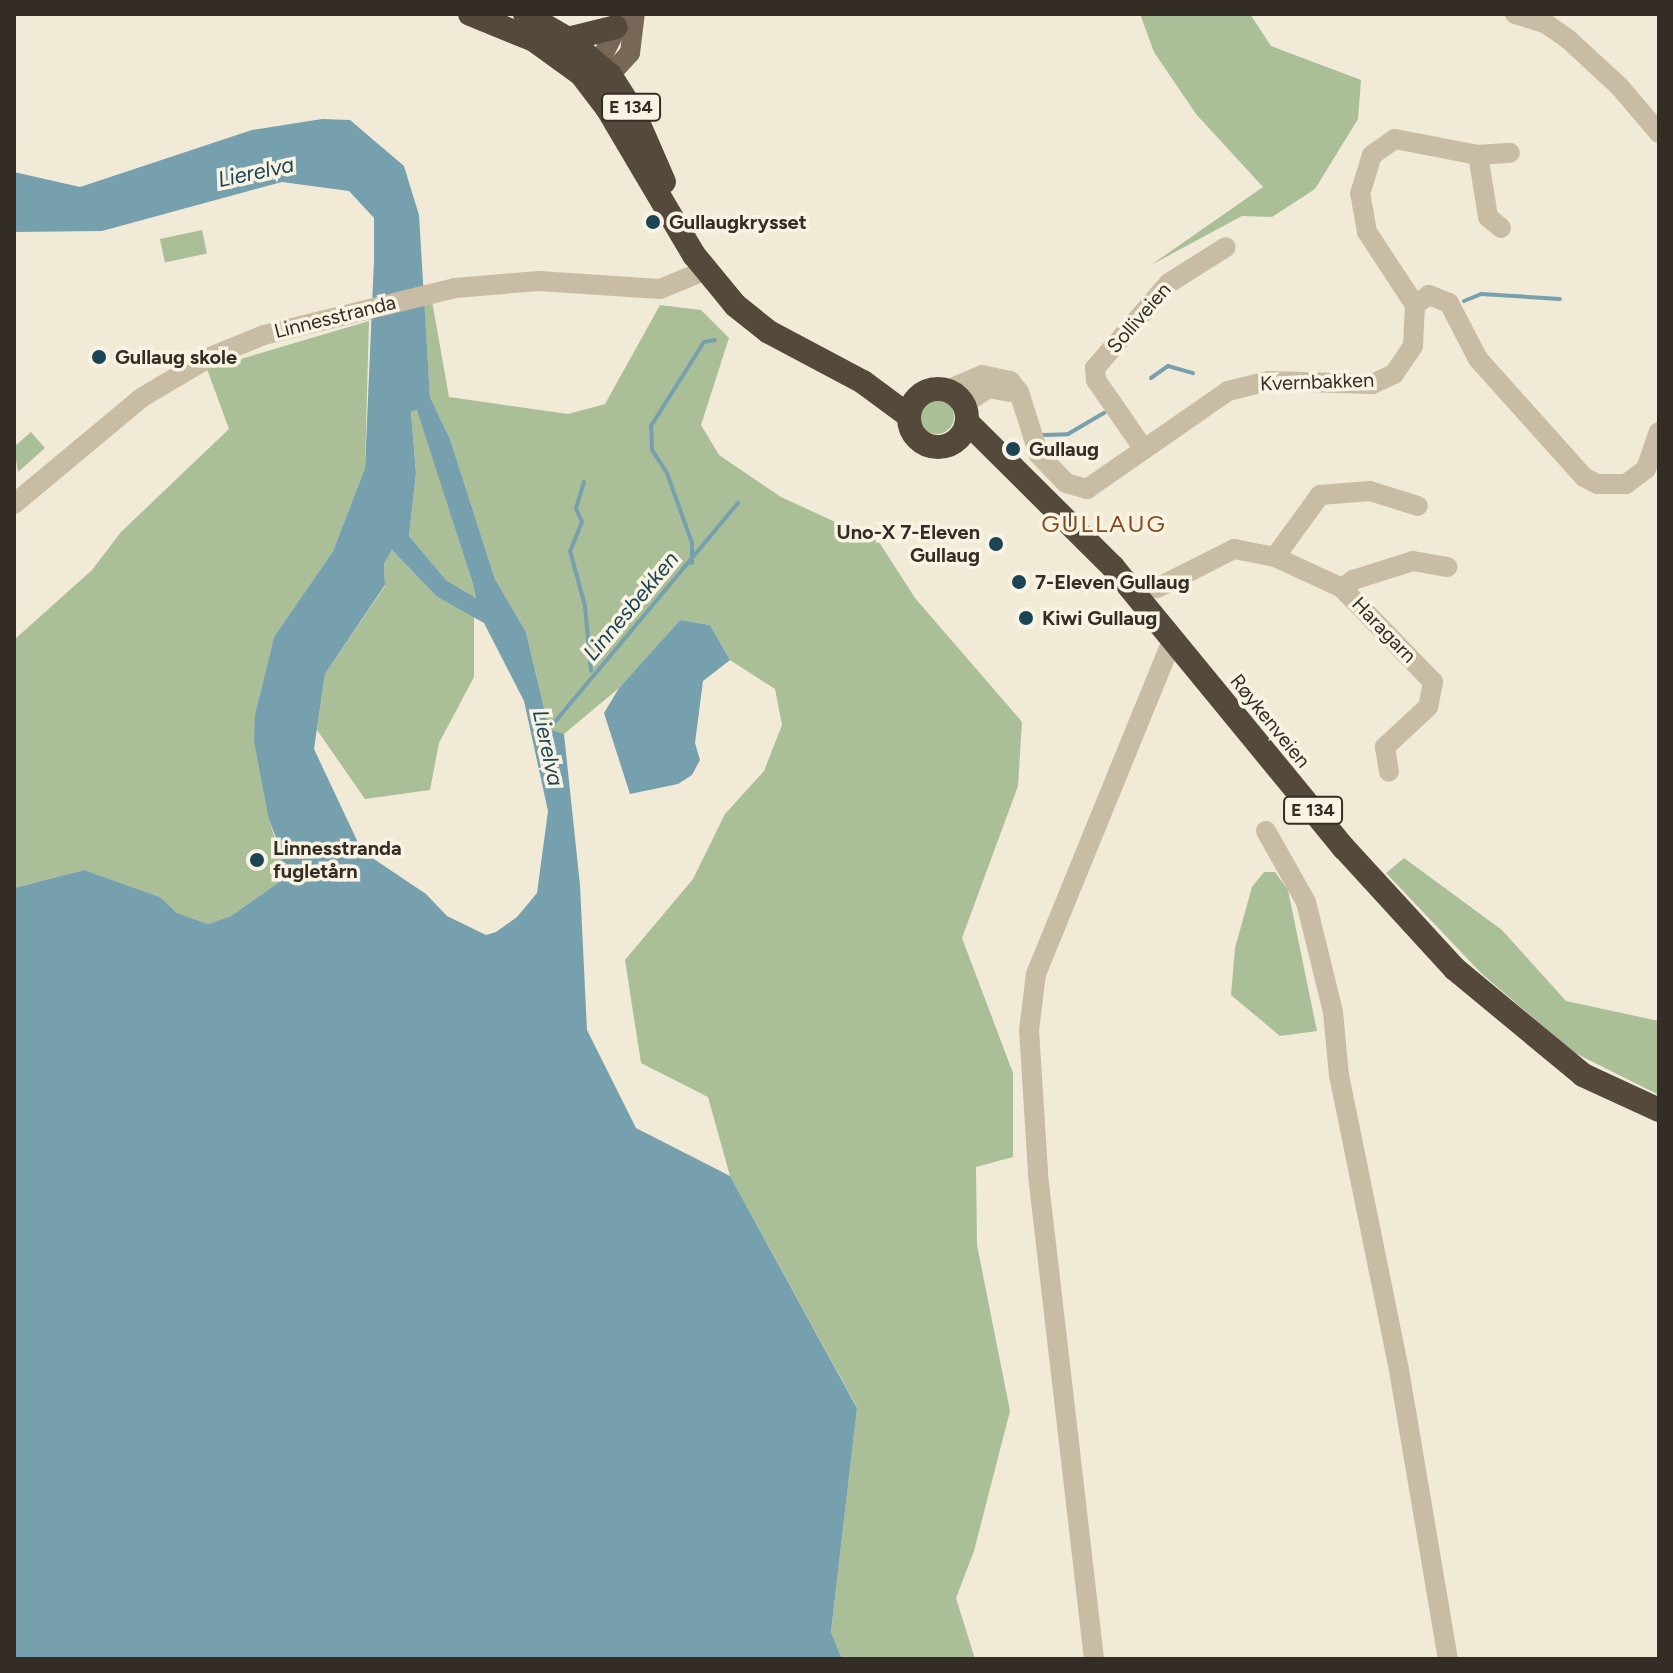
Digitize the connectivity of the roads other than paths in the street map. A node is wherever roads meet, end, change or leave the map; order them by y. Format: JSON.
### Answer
{"nodes":[{"id":1,"x":470,"y":14,"type":"edge"},
{"id":2,"x":525,"y":14,"type":"edge"},
{"id":3,"x":1515,"y":14,"type":"edge"},
{"id":4,"x":1541,"y":17,"type":"edge"},
{"id":5,"x":625,"y":18,"type":"edge"},
{"id":6,"x":568,"y":39,"type":"junction"},
{"id":7,"x":599,"y":74,"type":"junction"},
{"id":8,"x":1659,"y":133,"type":"edge"},
{"id":9,"x":1510,"y":153,"type":"dead end"},
{"id":10,"x":1478,"y":155,"type":"junction"},
{"id":11,"x":1501,"y":228,"type":"dead end"},
{"id":12,"x":1226,"y":247,"type":"dead end"},
{"id":13,"x":704,"y":271,"type":"junction"},
{"id":14,"x":1415,"y":305,"type":"junction"},
{"id":15,"x":863,"y":382,"type":"junction"},
{"id":16,"x":921,"y":394,"type":"junction"},
{"id":17,"x":958,"y":414,"type":"junction"},
{"id":18,"x":909,"y":416,"type":"junction"},
{"id":19,"x":1659,"y":432,"type":"edge"},
{"id":20,"x":1143,"y":448,"type":"junction"},
{"id":21,"x":14,"y":504,"type":"edge"},
{"id":22,"x":1418,"y":506,"type":"dead end"},
{"id":23,"x":1275,"y":557,"type":"junction"},
{"id":24,"x":1447,"y":567,"type":"dead end"},
{"id":25,"x":1157,"y":588,"type":"dead end"},
{"id":26,"x":1342,"y":588,"type":"junction"},
{"id":27,"x":1172,"y":640,"type":"junction"},
{"id":28,"x":1389,"y":772,"type":"dead end"},
{"id":29,"x":1266,"y":831,"type":"dead end"},
{"id":30,"x":1659,"y":1110,"type":"edge"},
{"id":31,"x":1094,"y":1659,"type":"edge"},
{"id":32,"x":1448,"y":1659,"type":"edge"}],
"edges":[{"from":1,"to":7,"type":"highway","number":"E 134"},
{"from":2,"to":6,"type":"highway","number":"E 134"},
{"from":3,"to":4,"type":"street"},
{"from":4,"to":8,"type":"street"},
{"from":5,"to":6,"type":"highway"},
{"from":5,"to":7,"type":"main road"},
{"from":6,"to":7,"type":"highway","number":"E 134"},
{"from":7,"to":13,"type":"highway","number":"E 134"},
{"from":9,"to":10,"type":"street"},
{"from":10,"to":11,"type":"street"},
{"from":10,"to":14,"type":"street"},
{"from":12,"to":20,"type":"street","name":"Solliveien"},
{"from":13,"to":15,"type":"highway","number":"E 134"},
{"from":13,"to":21,"type":"street","name":"Linnesstranda"},
{"from":14,"to":19,"type":"street"},
{"from":14,"to":20,"type":"street","name":"Kvernbakken"},
{"from":15,"to":16,"type":"highway","number":"E 134"},
{"from":15,"to":18,"type":"highway","number":"E 134"},
{"from":16,"to":17,"type":"highway","number":"E 134"},
{"from":16,"to":18,"type":"highway"},
{"from":17,"to":18,"type":"highway","number":"E 134"},
{"from":17,"to":20,"type":"street","name":"Kvernbakken"},
{"from":17,"to":27,"type":"highway","name":"Røykenveien","number":"E 134"},
{"from":22,"to":23,"type":"street"},
{"from":23,"to":25,"type":"street","name":"Haragarn"},
{"from":23,"to":26,"type":"street","name":"Haragarn"},
{"from":24,"to":26,"type":"street"},
{"from":26,"to":28,"type":"street","name":"Haragarn"},
{"from":27,"to":30,"type":"highway","name":"Røykenveien","number":"E 134"},
{"from":27,"to":31,"type":"street"},
{"from":29,"to":32,"type":"street"}]}
